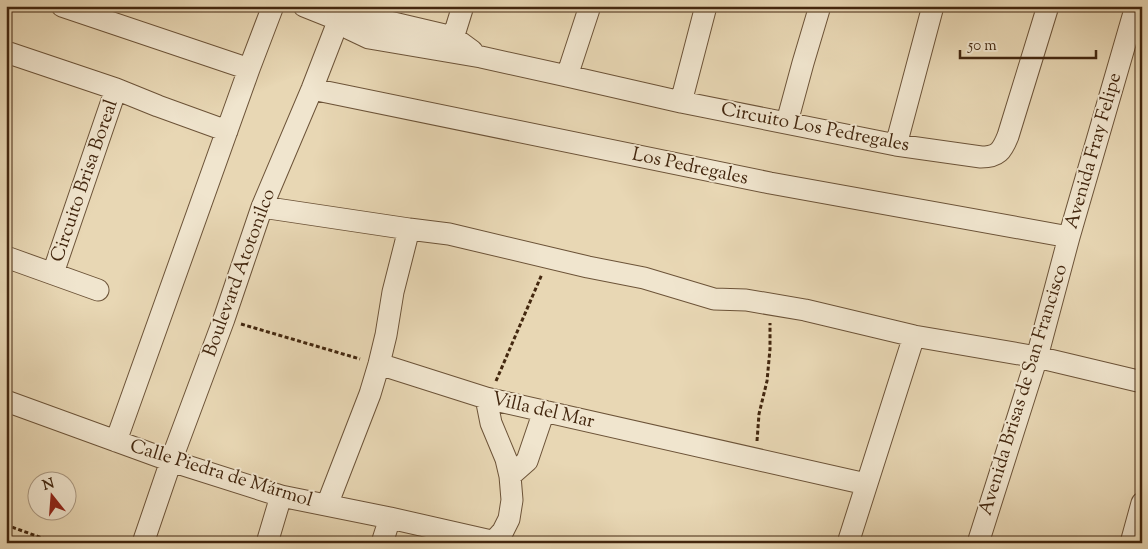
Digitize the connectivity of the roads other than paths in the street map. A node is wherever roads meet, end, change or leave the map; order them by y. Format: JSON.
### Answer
{"nodes":[{"id":1,"x":62,"y":6,"type":"edge"},
{"id":2,"x":273,"y":6,"type":"edge"},
{"id":3,"x":304,"y":6,"type":"edge"},
{"id":4,"x":463,"y":6,"type":"edge"},
{"id":5,"x":590,"y":6,"type":"edge"},
{"id":6,"x":706,"y":6,"type":"edge"},
{"id":7,"x":820,"y":6,"type":"edge"},
{"id":8,"x":933,"y":6,"type":"edge"},
{"id":9,"x":1048,"y":6,"type":"edge"},
{"id":10,"x":1137,"y":12,"type":"edge"},
{"id":11,"x":342,"y":13,"type":"edge"},
{"id":12,"x":451,"y":44,"type":"junction"},
{"id":13,"x":7,"y":55,"type":"edge"},
{"id":14,"x":249,"y":69,"type":"junction"},
{"id":15,"x":568,"y":76,"type":"junction"},
{"id":16,"x":116,"y":89,"type":"junction"},
{"id":17,"x":312,"y":90,"type":"junction"},
{"id":18,"x":681,"y":102,"type":"junction"},
{"id":19,"x":787,"y":122,"type":"junction"},
{"id":20,"x":227,"y":131,"type":"junction"},
{"id":21,"x":896,"y":145,"type":"junction"},
{"id":22,"x":262,"y":206,"type":"junction"},
{"id":23,"x":410,"y":229,"type":"junction"},
{"id":24,"x":1069,"y":237,"type":"junction"},
{"id":25,"x":6,"y":257,"type":"edge"},
{"id":26,"x":53,"y":273,"type":"junction"},
{"id":27,"x":98,"y":290,"type":"dead end"},
{"id":28,"x":914,"y":336,"type":"junction"},
{"id":29,"x":1037,"y":357,"type":"junction"},
{"id":30,"x":379,"y":364,"type":"junction"},
{"id":31,"x":1142,"y":382,"type":"edge"},
{"id":32,"x":486,"y":398,"type":"junction"},
{"id":33,"x":6,"y":401,"type":"edge"},
{"id":34,"x":544,"y":411,"type":"junction"},
{"id":35,"x":116,"y":441,"type":"junction"},
{"id":36,"x":170,"y":461,"type":"junction"},
{"id":37,"x":510,"y":476,"type":"junction"},
{"id":38,"x":866,"y":484,"type":"junction"},
{"id":39,"x":281,"y":496,"type":"junction"},
{"id":40,"x":1142,"y":503,"type":"edge"},
{"id":41,"x":327,"y":505,"type":"junction"},
{"id":42,"x":390,"y":518,"type":"junction"},
{"id":43,"x":495,"y":542,"type":"edge"},
{"id":44,"x":143,"y":543,"type":"edge"},
{"id":45,"x":267,"y":543,"type":"edge"},
{"id":46,"x":382,"y":543,"type":"edge"},
{"id":47,"x":848,"y":543,"type":"edge"},
{"id":48,"x":978,"y":543,"type":"edge"},
{"id":49,"x":1131,"y":543,"type":"edge"}],
"edges":[{"from":1,"to":14,"type":"street"},
{"from":2,"to":14,"type":"street"},
{"from":3,"to":11,"type":"street","name":"Circuito Los Pedregales"},
{"from":4,"to":12,"type":"street"},
{"from":5,"to":15,"type":"street"},
{"from":6,"to":18,"type":"street"},
{"from":7,"to":19,"type":"street"},
{"from":8,"to":21,"type":"street"},
{"from":9,"to":21,"type":"street","name":"Circuito Los Pedregales"},
{"from":10,"to":24,"type":"street","name":"Avenida Fray Felipe"},
{"from":11,"to":12,"type":"street","name":"Circuito Los Pedregales"},
{"from":11,"to":17,"type":"street","name":"Boulevard Atotonilco"},
{"from":12,"to":15,"type":"street","name":"Circuito Los Pedregales"},
{"from":13,"to":16,"type":"street"},
{"from":14,"to":20,"type":"street"},
{"from":15,"to":18,"type":"street","name":"Circuito Los Pedregales"},
{"from":16,"to":20,"type":"street"},
{"from":16,"to":26,"type":"street","name":"Circuito Brisa Boreal"},
{"from":17,"to":22,"type":"street","name":"Boulevard Atotonilco"},
{"from":17,"to":24,"type":"street","name":"Los Pedregales"},
{"from":18,"to":19,"type":"street","name":"Circuito Los Pedregales"},
{"from":19,"to":21,"type":"street","name":"Circuito Los Pedregales"},
{"from":20,"to":35,"type":"street"},
{"from":22,"to":23,"type":"street"},
{"from":22,"to":36,"type":"street","name":"Boulevard Atotonilco"},
{"from":23,"to":28,"type":"street"},
{"from":23,"to":30,"type":"street"},
{"from":24,"to":29,"type":"street","name":"Avenida Brisas de San Francisco"},
{"from":25,"to":26,"type":"street","name":"Circuito Brisa Boreal"},
{"from":26,"to":27,"type":"street","name":"Circuito Brisa Boreal"},
{"from":28,"to":29,"type":"street"},
{"from":28,"to":38,"type":"street"},
{"from":29,"to":31,"type":"street"},
{"from":29,"to":48,"type":"street","name":"Avenida Brisas de San Francisco"},
{"from":30,"to":32,"type":"street","name":"Villa del Mar"},
{"from":30,"to":41,"type":"street"},
{"from":32,"to":34,"type":"street","name":"Villa del Mar"},
{"from":32,"to":37,"type":"street"},
{"from":33,"to":35,"type":"street","name":"Calle Piedra de Mármol"},
{"from":34,"to":37,"type":"street"},
{"from":34,"to":38,"type":"street","name":"Villa del Mar"},
{"from":35,"to":36,"type":"street","name":"Calle Piedra de Mármol"},
{"from":36,"to":39,"type":"street","name":"Calle Piedra de Mármol"},
{"from":36,"to":44,"type":"street","name":"Boulevard Atotonilco"},
{"from":37,"to":43,"type":"street"},
{"from":38,"to":47,"type":"street"},
{"from":39,"to":41,"type":"street","name":"Calle Piedra de Mármol"},
{"from":39,"to":45,"type":"street"},
{"from":40,"to":49,"type":"street"},
{"from":41,"to":42,"type":"street","name":"Calle Piedra de Mármol"},
{"from":42,"to":43,"type":"street","name":"Calle Piedra de Mármol"},
{"from":42,"to":46,"type":"street"}]}
